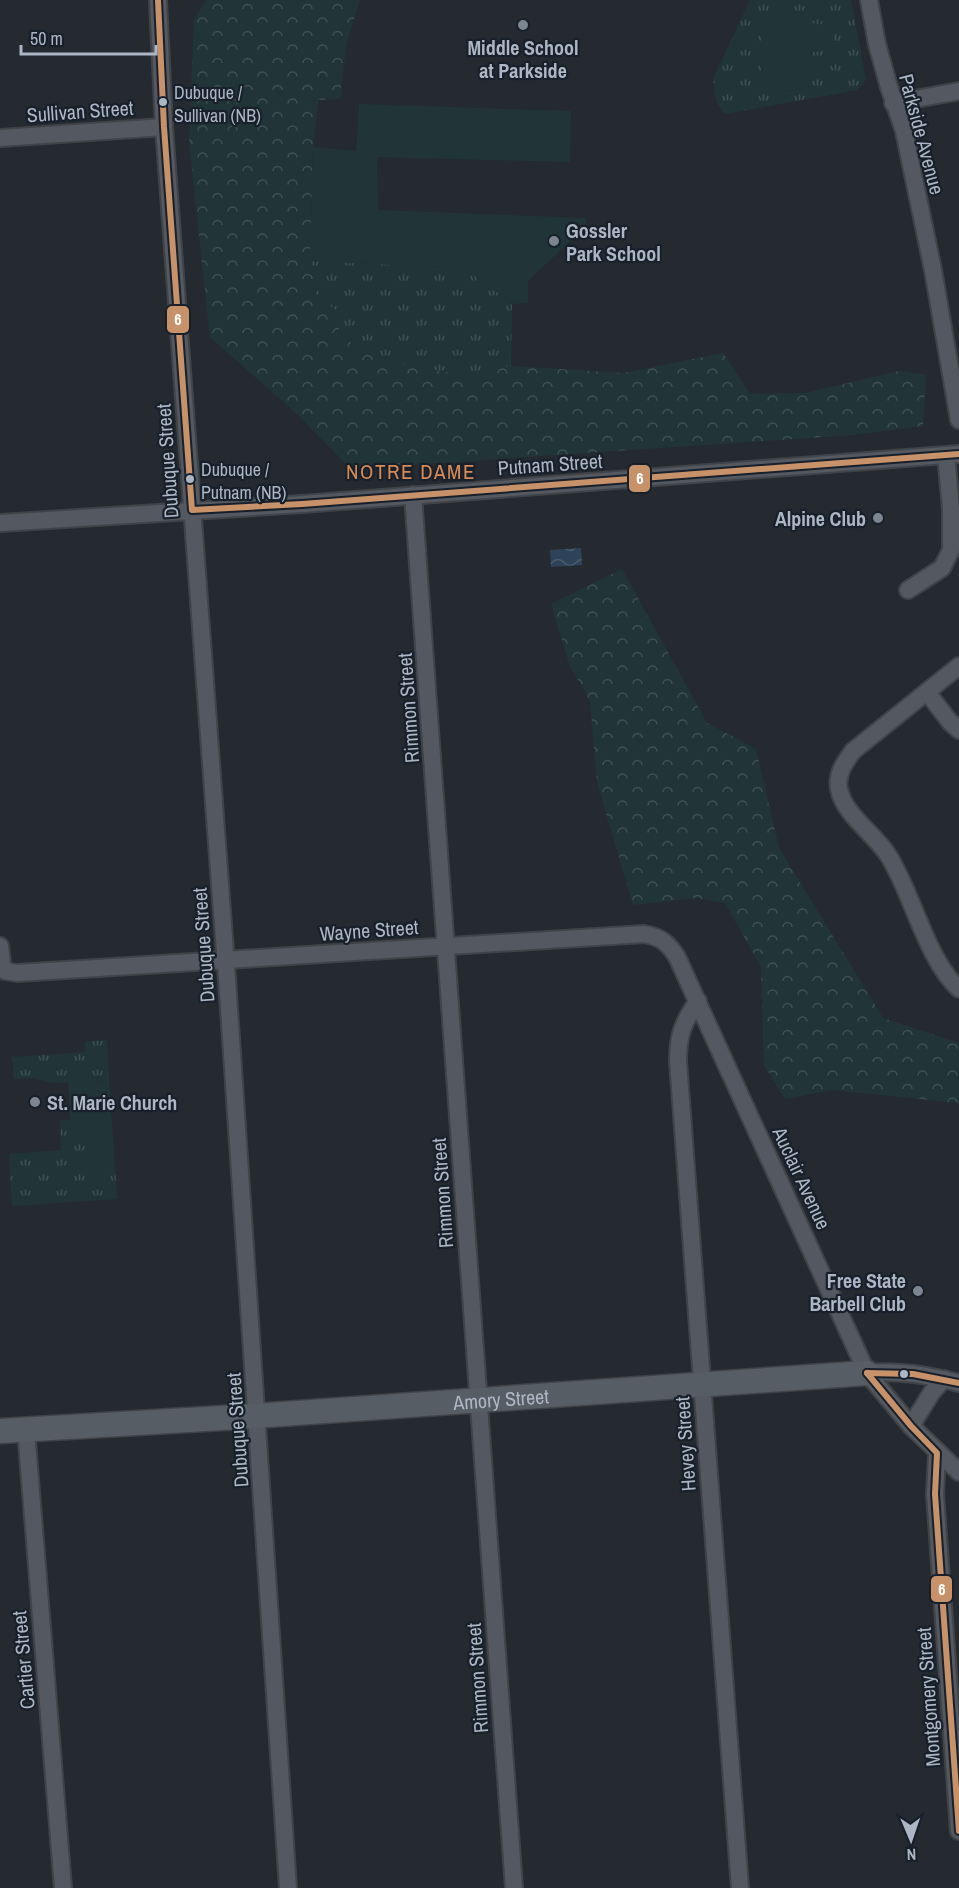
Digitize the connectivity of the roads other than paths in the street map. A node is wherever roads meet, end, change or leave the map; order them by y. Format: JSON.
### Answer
{"nodes":[{"id":1,"x":869,"y":0,"type":"edge"},
{"id":2,"x":160,"y":2,"type":"edge"},
{"id":3,"x":959,"y":91,"type":"edge"},
{"id":4,"x":893,"y":104,"type":"junction"},
{"id":5,"x":164,"y":126,"type":"junction"},
{"id":6,"x":0,"y":138,"type":"edge"},
{"id":7,"x":959,"y":420,"type":"edge"},
{"id":8,"x":952,"y":454,"type":"edge"},
{"id":9,"x":413,"y":495,"type":"junction"},
{"id":10,"x":192,"y":510,"type":"junction"},
{"id":11,"x":0,"y":522,"type":"edge"},
{"id":12,"x":908,"y":590,"type":"dead end"},
{"id":13,"x":959,"y":666,"type":"edge"},
{"id":14,"x":927,"y":692,"type":"junction"},
{"id":15,"x":959,"y":730,"type":"edge"},
{"id":16,"x":0,"y":946,"type":"edge"},
{"id":17,"x":446,"y":946,"type":"junction"},
{"id":18,"x":225,"y":960,"type":"junction"},
{"id":19,"x":959,"y":989,"type":"edge"},
{"id":20,"x":698,"y":1001,"type":"junction"},
{"id":21,"x":867,"y":1373,"type":"junction"},
{"id":22,"x":951,"y":1381,"type":"edge"},
{"id":23,"x":702,"y":1385,"type":"junction"},
{"id":24,"x":478,"y":1401,"type":"junction"},
{"id":25,"x":257,"y":1416,"type":"junction"},
{"id":26,"x":910,"y":1426,"type":"junction"},
{"id":27,"x":26,"y":1430,"type":"junction"},
{"id":28,"x":0,"y":1431,"type":"edge"},
{"id":29,"x":936,"y":1453,"type":"junction"},
{"id":30,"x":959,"y":1472,"type":"edge"},
{"id":31,"x":959,"y":1831,"type":"edge"},
{"id":32,"x":63,"y":1888,"type":"edge"},
{"id":33,"x":288,"y":1888,"type":"edge"},
{"id":34,"x":514,"y":1888,"type":"edge"},
{"id":35,"x":740,"y":1888,"type":"edge"}],
"edges":[{"from":1,"to":4,"type":"street","name":"Parkside Avenue"},
{"from":2,"to":5,"type":"street","name":"Dubuque Street"},
{"from":3,"to":4,"type":"street"},
{"from":4,"to":7,"type":"street","name":"Parkside Avenue"},
{"from":5,"to":6,"type":"street","name":"Sullivan Street"},
{"from":5,"to":10,"type":"street","name":"Dubuque Street"},
{"from":8,"to":9,"type":"street","name":"Putnam Street"},
{"from":8,"to":12,"type":"street"},
{"from":9,"to":10,"type":"street","name":"Putnam Street"},
{"from":9,"to":17,"type":"street","name":"Rimmon Street"},
{"from":10,"to":11,"type":"street","name":"Putnam Street"},
{"from":10,"to":18,"type":"street","name":"Dubuque Street"},
{"from":13,"to":14,"type":"street"},
{"from":14,"to":15,"type":"street"},
{"from":14,"to":19,"type":"street"},
{"from":16,"to":18,"type":"street","name":"Wayne Street"},
{"from":17,"to":18,"type":"street","name":"Wayne Street"},
{"from":17,"to":20,"type":"street","name":"Wayne Street"},
{"from":17,"to":24,"type":"street","name":"Rimmon Street"},
{"from":18,"to":25,"type":"street","name":"Dubuque Street"},
{"from":20,"to":21,"type":"street","name":"Auclair Avenue"},
{"from":20,"to":23,"type":"street","name":"Hevey Street"},
{"from":21,"to":22,"type":"street"},
{"from":21,"to":23,"type":"street","name":"Amory Street"},
{"from":21,"to":26,"type":"street"},
{"from":22,"to":26,"type":"street"},
{"from":23,"to":24,"type":"street","name":"Amory Street"},
{"from":23,"to":35,"type":"street","name":"Hevey Street"},
{"from":24,"to":25,"type":"street","name":"Amory Street"},
{"from":24,"to":34,"type":"street","name":"Rimmon Street"},
{"from":25,"to":27,"type":"street","name":"Amory Street"},
{"from":25,"to":33,"type":"street","name":"Dubuque Street"},
{"from":26,"to":29,"type":"street"},
{"from":27,"to":28,"type":"street","name":"Amory Street"},
{"from":27,"to":32,"type":"street","name":"Cartier Street"},
{"from":29,"to":30,"type":"street"},
{"from":29,"to":31,"type":"street","name":"Montgomery Street"}]}
